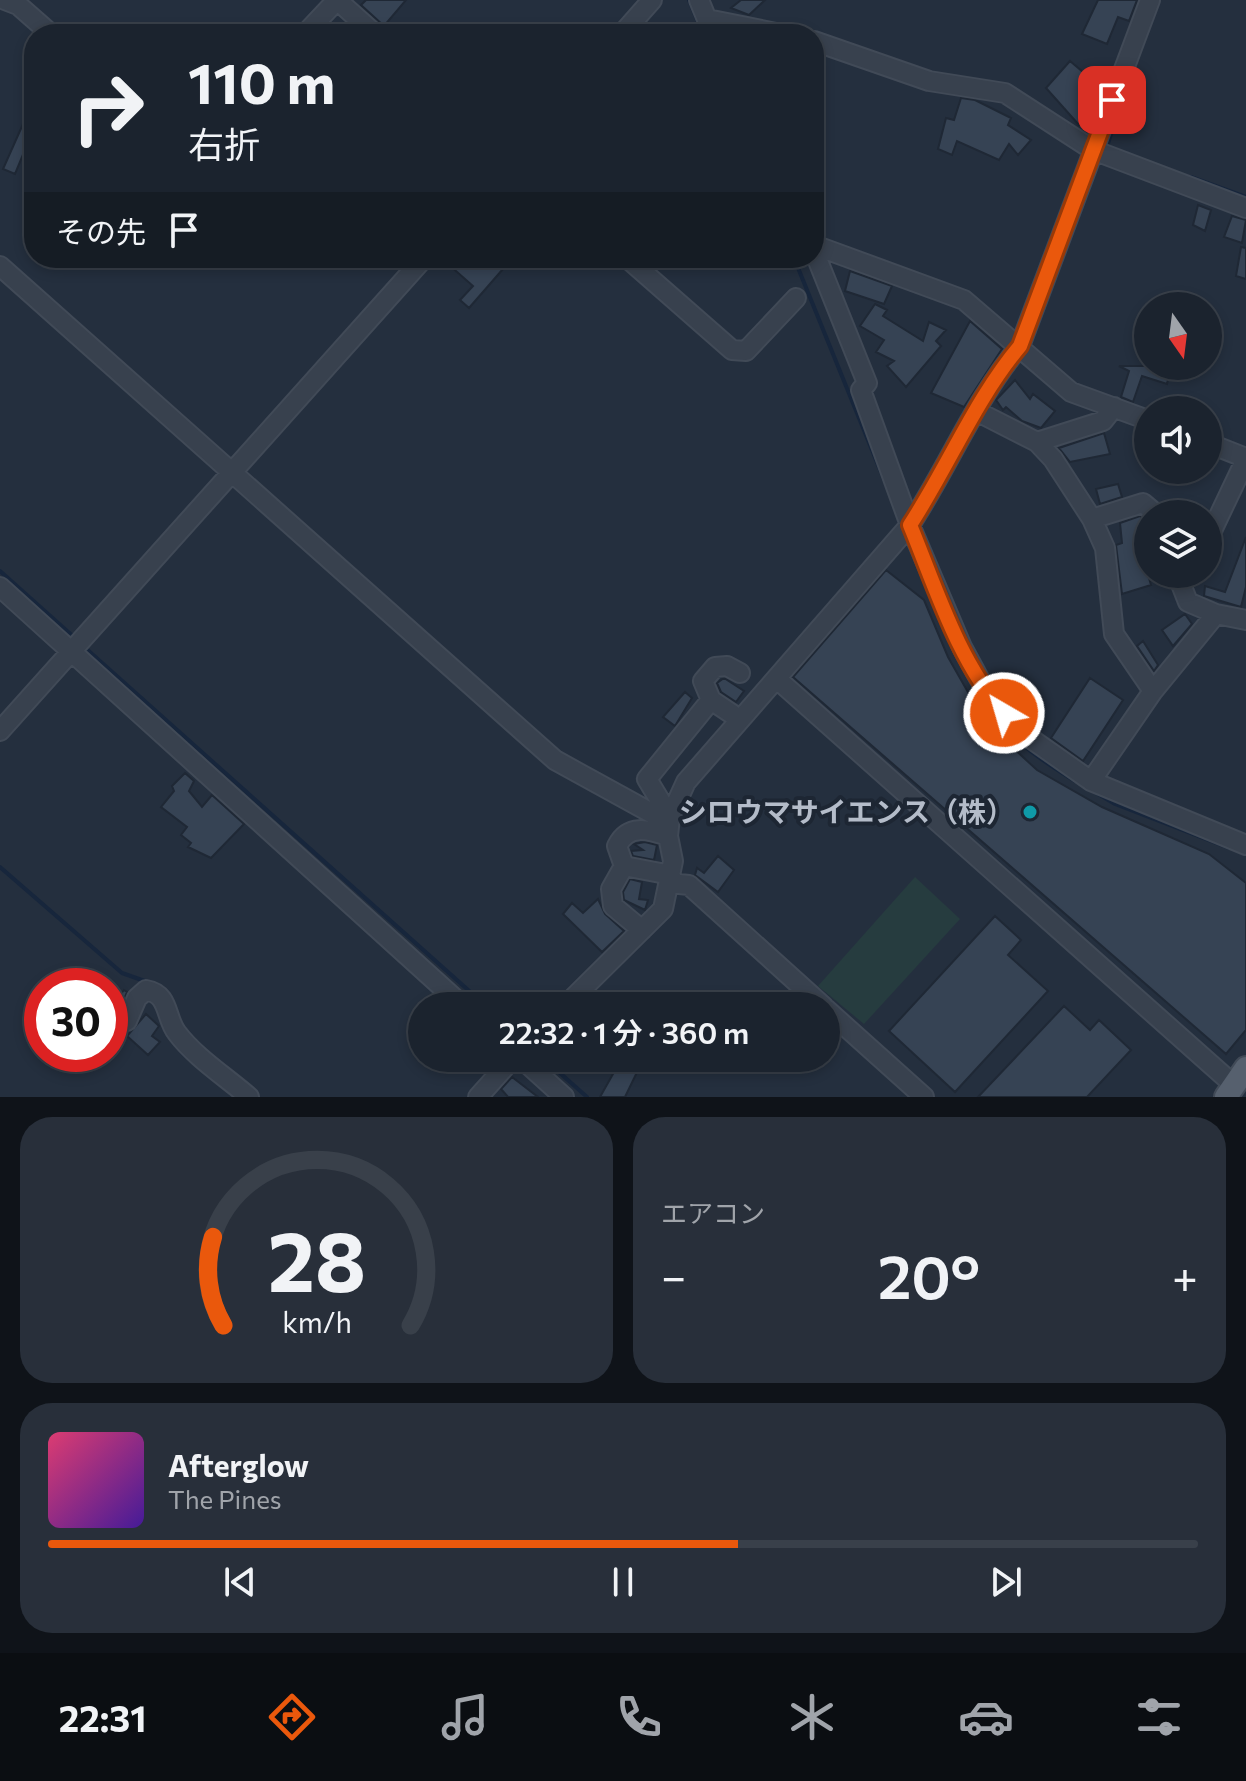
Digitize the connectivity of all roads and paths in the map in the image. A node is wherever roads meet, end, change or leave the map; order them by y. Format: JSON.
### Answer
{"nodes":[{"id":1,"x":5,"y":0,"type":"edge"},
{"id":2,"x":337,"y":0,"type":"edge"},
{"id":3,"x":652,"y":0,"type":"edge"},
{"id":4,"x":699,"y":0,"type":"edge"},
{"id":5,"x":1150,"y":0,"type":"edge"},
{"id":6,"x":40,"y":24,"type":"edge"},
{"id":7,"x":314,"y":24,"type":"edge"},
{"id":8,"x":364,"y":24,"type":"edge"},
{"id":9,"x":631,"y":24,"type":"edge"},
{"id":10,"x":709,"y":24,"type":"edge"},
{"id":11,"x":824,"y":44,"type":"edge"},
{"id":12,"x":1093,"y":150,"type":"junction"},
{"id":13,"x":1246,"y":208,"type":"edge"},
{"id":14,"x":824,"y":249,"type":"edge"},
{"id":15,"x":0,"y":266,"type":"edge"},
{"id":16,"x":415,"y":268,"type":"edge"},
{"id":17,"x":638,"y":268,"type":"edge"},
{"id":18,"x":821,"y":268,"type":"edge"},
{"id":19,"x":796,"y":298,"type":"dead end"},
{"id":20,"x":1020,"y":346,"type":"junction"},
{"id":21,"x":1114,"y":407,"type":"junction"},
{"id":22,"x":978,"y":412,"type":"junction"},
{"id":23,"x":1134,"y":415,"type":"edge"},
{"id":24,"x":1037,"y":442,"type":"junction"},
{"id":25,"x":1222,"y":449,"type":"edge"},
{"id":26,"x":1246,"y":458,"type":"edge"},
{"id":27,"x":231,"y":473,"type":"junction"},
{"id":28,"x":1134,"y":506,"type":"edge"},
{"id":29,"x":1222,"y":509,"type":"edge"},
{"id":30,"x":1092,"y":519,"type":"junction"},
{"id":31,"x":910,"y":525,"type":"junction"},
{"id":32,"x":0,"y":587,"type":"edge"},
{"id":33,"x":1182,"y":588,"type":"edge"},
{"id":34,"x":1216,"y":614,"type":"junction"},
{"id":35,"x":1246,"y":620,"type":"edge"},
{"id":36,"x":73,"y":651,"type":"junction"},
{"id":37,"x":740,"y":673,"type":"dead end"},
{"id":38,"x":777,"y":679,"type":"junction"},
{"id":39,"x":1153,"y":691,"type":"junction"},
{"id":40,"x":711,"y":700,"type":"junction"},
{"id":41,"x":732,"y":714,"type":"dead end"},
{"id":42,"x":0,"y":731,"type":"edge"},
{"id":43,"x":1091,"y":781,"type":"junction"},
{"id":44,"x":669,"y":827,"type":"junction"},
{"id":45,"x":1246,"y":845,"type":"edge"},
{"id":46,"x":624,"y":866,"type":"junction"},
{"id":47,"x":671,"y":879,"type":"junction"},
{"id":48,"x":642,"y":930,"type":"junction"},
{"id":49,"x":448,"y":992,"type":"edge"},
{"id":50,"x":579,"y":992,"type":"edge"},
{"id":51,"x":807,"y":992,"type":"edge"},
{"id":52,"x":128,"y":1019,"type":"edge"},
{"id":53,"x":840,"y":1021,"type":"edge"},
{"id":54,"x":500,"y":1072,"type":"edge"},
{"id":55,"x":536,"y":1072,"type":"edge"},
{"id":56,"x":1235,"y":1083,"type":"edge"},
{"id":57,"x":249,"y":1097,"type":"edge"},
{"id":58,"x":478,"y":1097,"type":"edge"},
{"id":59,"x":564,"y":1097,"type":"edge"},
{"id":60,"x":924,"y":1097,"type":"edge"}],
"edges":[{"from":1,"to":6,"type":"street"},
{"from":2,"to":7,"type":"street"},
{"from":2,"to":8,"type":"street"},
{"from":3,"to":9,"type":"street"},
{"from":4,"to":10,"type":"street"},
{"from":5,"to":12,"type":"street"},
{"from":11,"to":12,"type":"street"},
{"from":12,"to":13,"type":"street"},
{"from":12,"to":20,"type":"street"},
{"from":14,"to":20,"type":"street"},
{"from":15,"to":27,"type":"street"},
{"from":16,"to":27,"type":"street"},
{"from":17,"to":19,"type":"street"},
{"from":18,"to":31,"type":"street"},
{"from":20,"to":21,"type":"street"},
{"from":20,"to":22,"type":"street"},
{"from":21,"to":23,"type":"street"},
{"from":21,"to":24,"type":"street"},
{"from":22,"to":24,"type":"street"},
{"from":22,"to":31,"type":"street"},
{"from":24,"to":30,"type":"street"},
{"from":25,"to":26,"type":"street"},
{"from":26,"to":29,"type":"street"},
{"from":27,"to":36,"type":"street"},
{"from":27,"to":44,"type":"street"},
{"from":28,"to":30,"type":"street"},
{"from":30,"to":39,"type":"street"},
{"from":31,"to":38,"type":"street"},
{"from":31,"to":43,"type":"street"},
{"from":32,"to":36,"type":"street"},
{"from":33,"to":34,"type":"street"},
{"from":34,"to":35,"type":"street"},
{"from":34,"to":39,"type":"street"},
{"from":36,"to":42,"type":"street"},
{"from":36,"to":49,"type":"street"},
{"from":37,"to":40,"type":"street"},
{"from":38,"to":44,"type":"street"},
{"from":38,"to":56,"type":"street"},
{"from":39,"to":43,"type":"street"},
{"from":40,"to":41,"type":"street"},
{"from":40,"to":44,"type":"street"},
{"from":43,"to":45,"type":"street"},
{"from":44,"to":46,"type":"street"},
{"from":44,"to":47,"type":"street"},
{"from":46,"to":47,"type":"street"},
{"from":46,"to":48,"type":"street"},
{"from":47,"to":48,"type":"street"},
{"from":47,"to":51,"type":"street"},
{"from":48,"to":50,"type":"street"},
{"from":52,"to":57,"type":"street"},
{"from":53,"to":60,"type":"street"},
{"from":54,"to":58,"type":"street"},
{"from":55,"to":59,"type":"street"}]}
